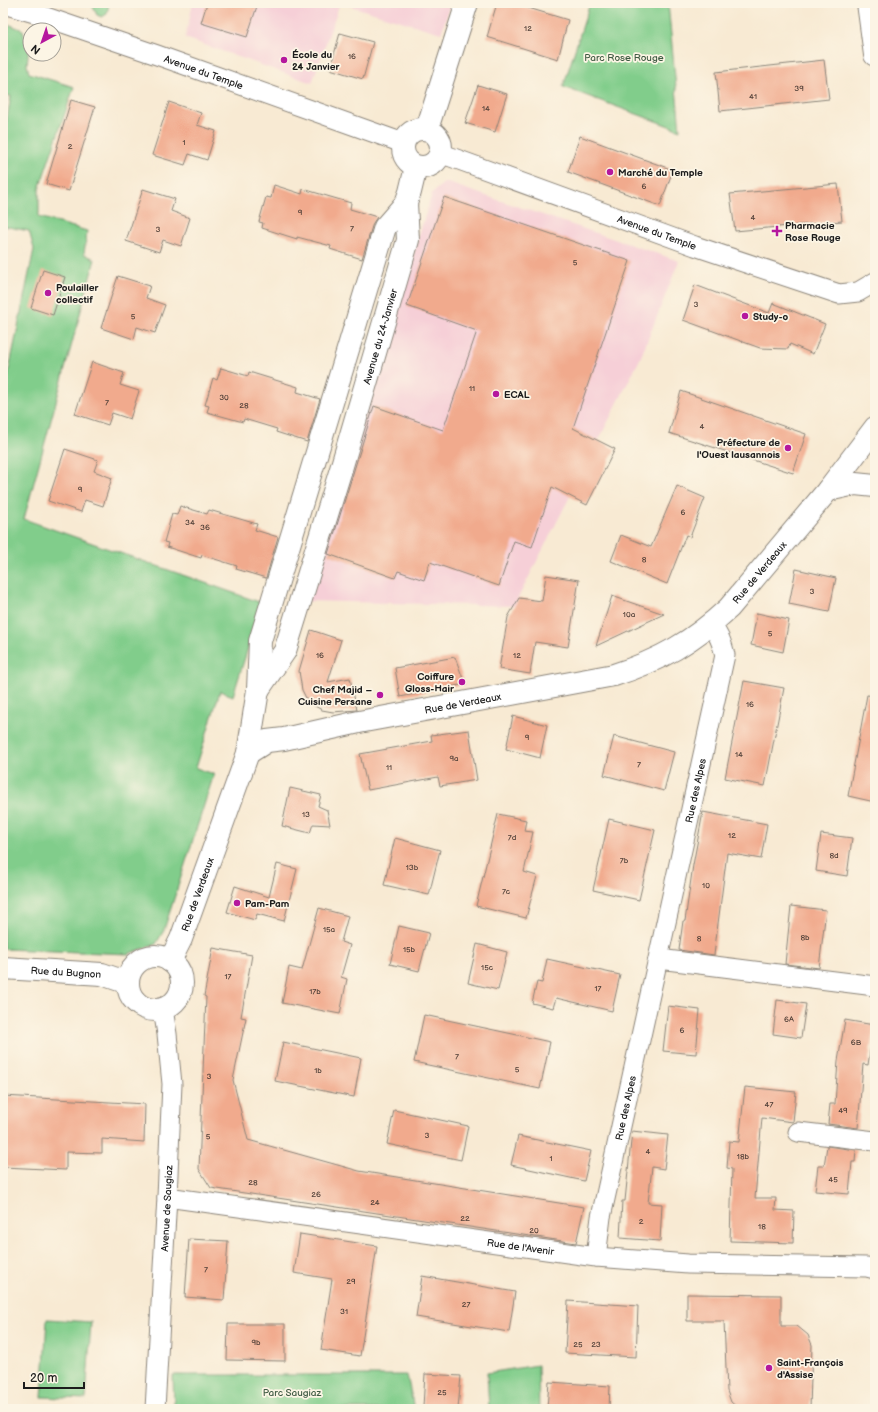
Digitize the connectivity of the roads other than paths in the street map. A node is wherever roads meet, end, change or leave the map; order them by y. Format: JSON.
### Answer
{"nodes":[{"id":1,"x":467,"y":3,"type":"edge"},
{"id":2,"x":868,"y":3,"type":"edge"},
{"id":3,"x":3,"y":4,"type":"edge"},
{"id":4,"x":35,"y":8,"type":"edge"},
{"id":5,"x":875,"y":55,"type":"edge"},
{"id":6,"x":427,"y":129,"type":"junction"},
{"id":7,"x":403,"y":143,"type":"junction"},
{"id":8,"x":440,"y":153,"type":"junction"},
{"id":9,"x":416,"y":167,"type":"junction"},
{"id":10,"x":406,"y":203,"type":"junction"},
{"id":11,"x":875,"y":282,"type":"edge"},
{"id":12,"x":875,"y":428,"type":"edge"},
{"id":13,"x":315,"y":461,"type":"junction"},
{"id":14,"x":340,"y":469,"type":"junction"},
{"id":15,"x":875,"y":486,"type":"edge"},
{"id":16,"x":828,"y":490,"type":"junction"},
{"id":17,"x":274,"y":596,"type":"junction"},
{"id":18,"x":299,"y":604,"type":"junction"},
{"id":19,"x":711,"y":625,"type":"junction"},
{"id":20,"x":258,"y":690,"type":"junction"},
{"id":21,"x":248,"y":753,"type":"junction"},
{"id":22,"x":658,"y":959,"type":"junction"},
{"id":23,"x":170,"y":961,"type":"junction"},
{"id":24,"x":3,"y":968,"type":"edge"},
{"id":25,"x":128,"y":983,"type":"junction"},
{"id":26,"x":875,"y":986,"type":"edge"},
{"id":27,"x":163,"y":1009,"type":"junction"},
{"id":28,"x":798,"y":1132,"type":"dead end"},
{"id":29,"x":875,"y":1141,"type":"edge"},
{"id":30,"x":167,"y":1197,"type":"junction"},
{"id":31,"x":596,"y":1258,"type":"junction"},
{"id":32,"x":875,"y":1269,"type":"edge"},
{"id":33,"x":156,"y":1409,"type":"edge"}],
"edges":[{"from":1,"to":6,"type":"street"},
{"from":2,"to":5,"type":"street"},
{"from":3,"to":4,"type":"street","name":"Avenue du Temple"},
{"from":4,"to":7,"type":"street","name":"Avenue du Temple"},
{"from":6,"to":7,"type":"street"},
{"from":6,"to":8,"type":"street"},
{"from":7,"to":9,"type":"street"},
{"from":8,"to":9,"type":"street"},
{"from":8,"to":11,"type":"street","name":"Avenue du Temple"},
{"from":9,"to":10,"type":"street","name":"Avenue du 24-Janvier"},
{"from":10,"to":13,"type":"street","name":"Avenue du 24-Janvier"},
{"from":10,"to":14,"type":"street","name":"Avenue du 24-Janvier"},
{"from":12,"to":16,"type":"street","name":"Rue de Verdeaux"},
{"from":13,"to":14,"type":"street"},
{"from":13,"to":17,"type":"street","name":"Avenue du 24-Janvier"},
{"from":14,"to":18,"type":"street","name":"Avenue du 24-Janvier"},
{"from":15,"to":16,"type":"street"},
{"from":16,"to":19,"type":"street","name":"Rue de Verdeaux"},
{"from":17,"to":18,"type":"street"},
{"from":17,"to":20,"type":"street","name":"Avenue du 24-Janvier"},
{"from":18,"to":20,"type":"street","name":"Avenue du 24-Janvier"},
{"from":19,"to":21,"type":"street","name":"Rue de Verdeaux"},
{"from":19,"to":22,"type":"street","name":"Rue des Alpes"},
{"from":20,"to":21,"type":"street","name":"Avenue du 24-Janvier"},
{"from":21,"to":23,"type":"street","name":"Rue de Verdeaux"},
{"from":22,"to":26,"type":"street"},
{"from":22,"to":31,"type":"street","name":"Rue des Alpes"},
{"from":23,"to":25,"type":"street"},
{"from":23,"to":27,"type":"street"},
{"from":24,"to":25,"type":"street","name":"Rue du Bugnon"},
{"from":25,"to":27,"type":"street"},
{"from":27,"to":30,"type":"street","name":"Avenue de Saugiaz"},
{"from":28,"to":29,"type":"street"},
{"from":30,"to":31,"type":"street","name":"Rue de l'Avenir"},
{"from":30,"to":33,"type":"street","name":"Avenue de Saugiaz"},
{"from":31,"to":32,"type":"street","name":"Rue de l'Avenir"}]}
